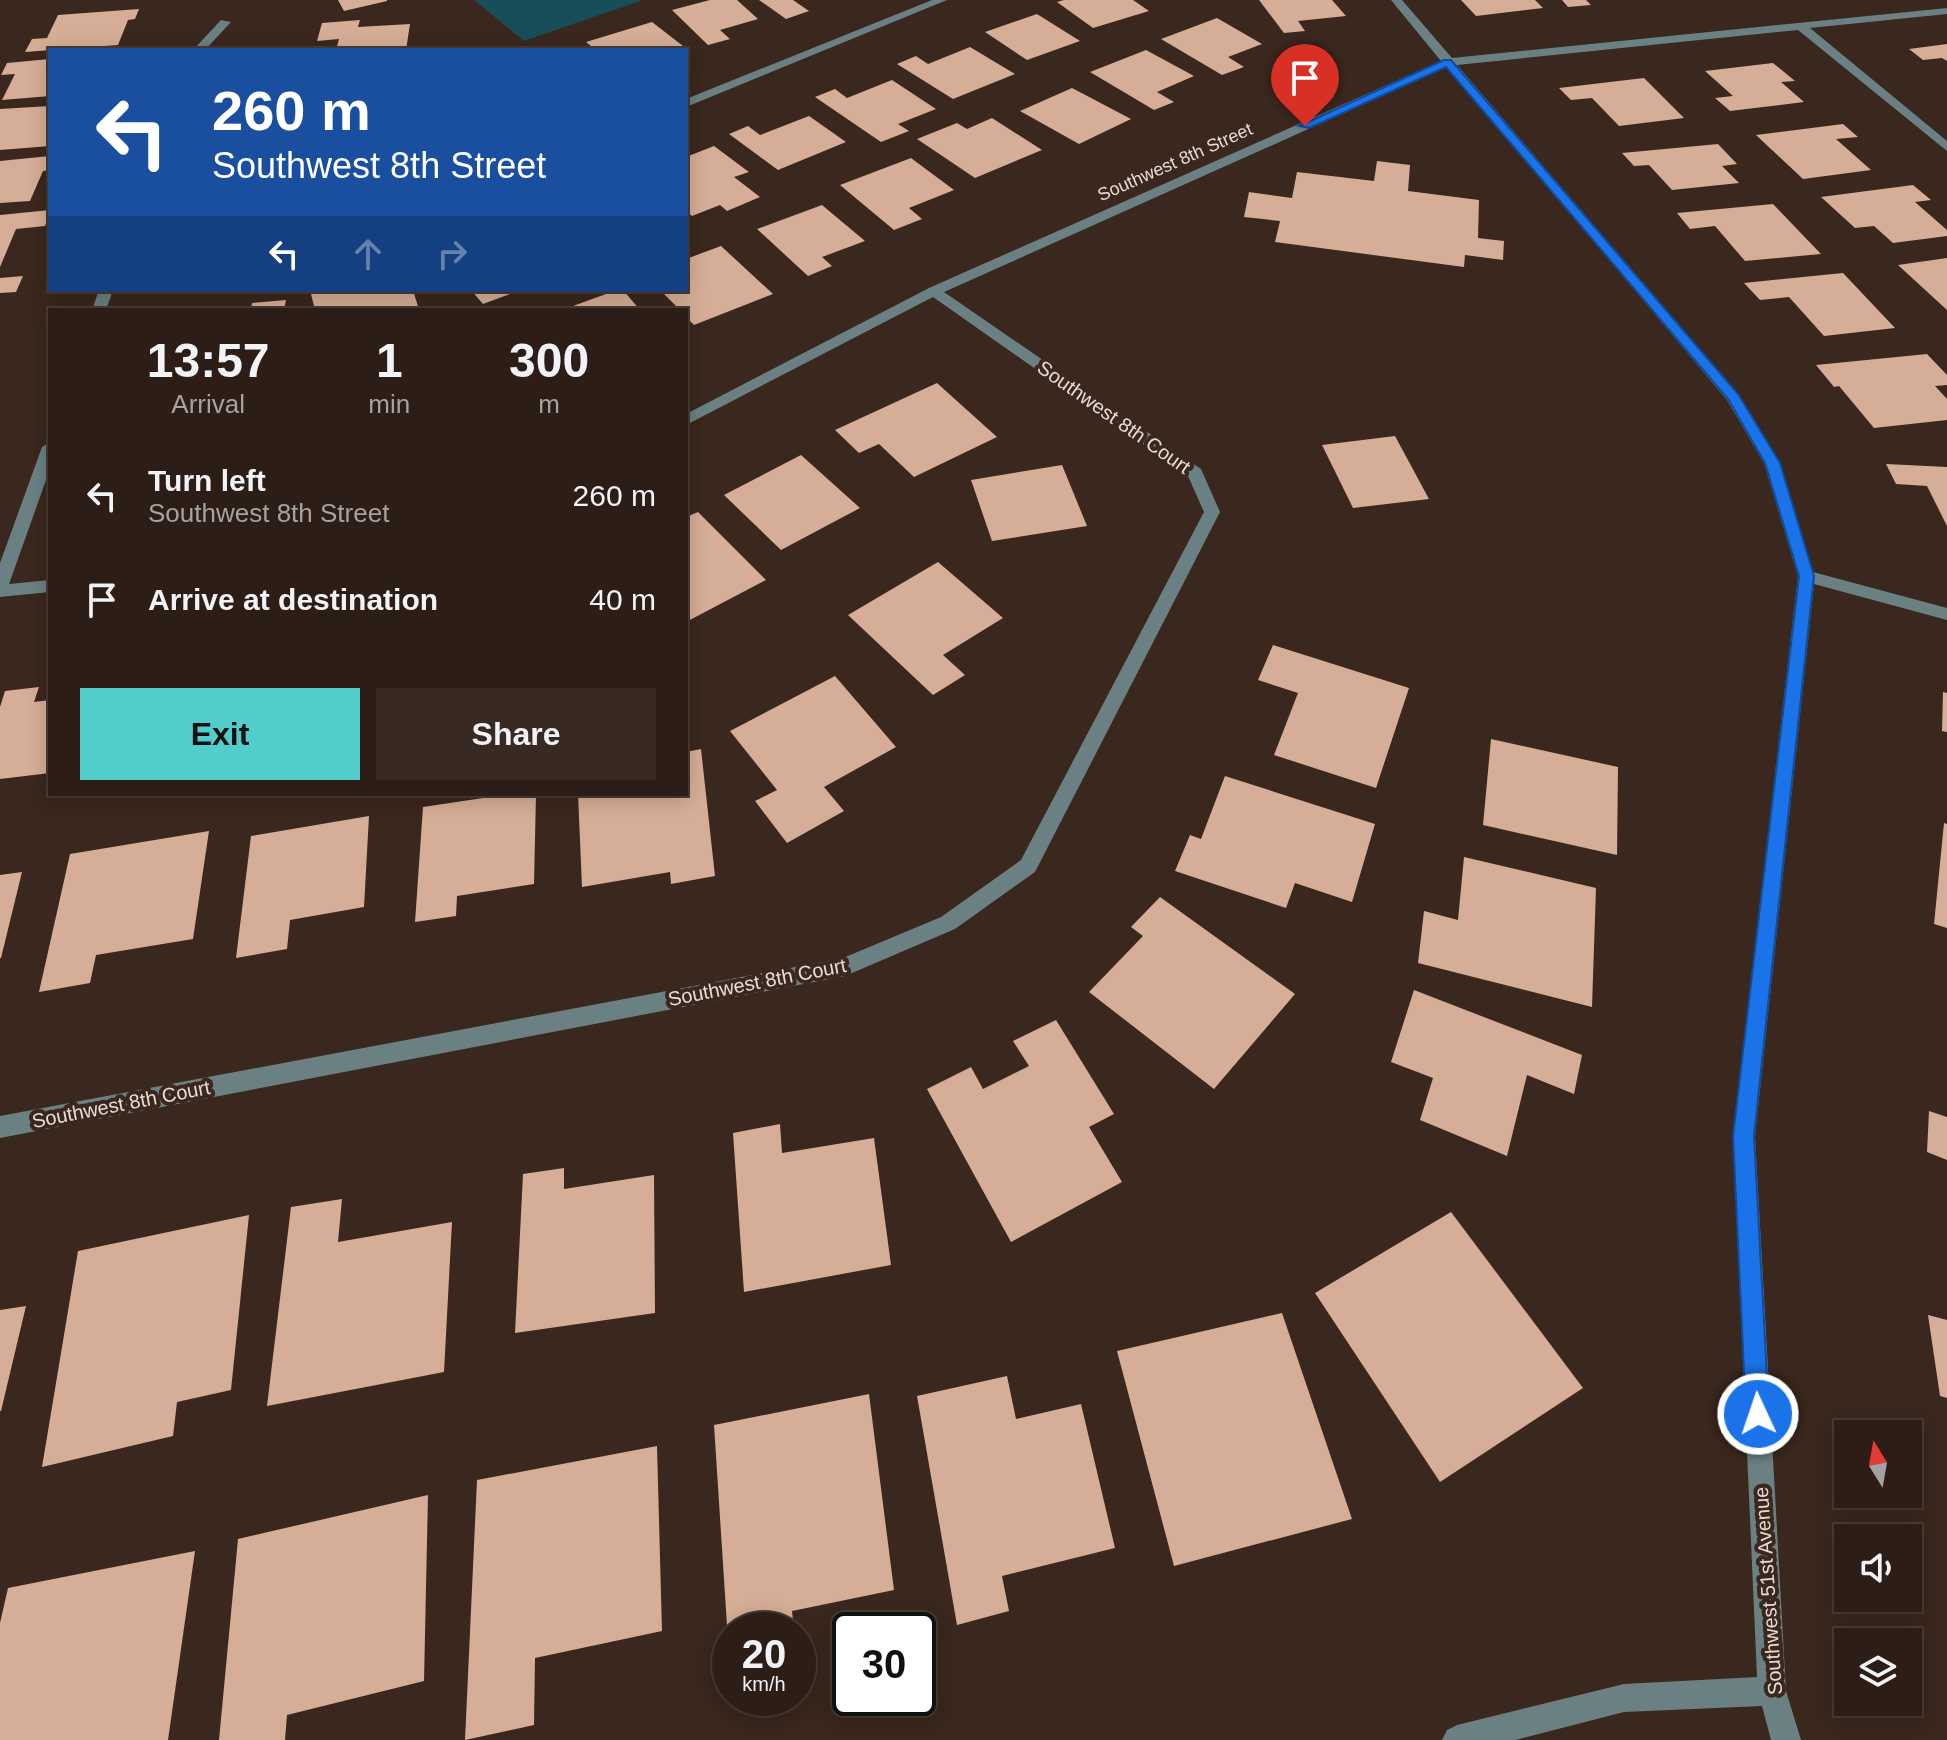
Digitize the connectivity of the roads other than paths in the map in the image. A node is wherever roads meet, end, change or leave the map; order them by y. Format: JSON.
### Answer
{"nodes":[{"id":1,"x":942,"y":0,"type":"edge"},
{"id":2,"x":1396,"y":0,"type":"edge"},
{"id":3,"x":1947,"y":11,"type":"edge"},
{"id":4,"x":225,"y":22,"type":"dead end"},
{"id":5,"x":1800,"y":26,"type":"junction"},
{"id":6,"x":201,"y":48,"type":"edge"},
{"id":7,"x":1448,"y":62,"type":"junction"},
{"id":8,"x":688,"y":102,"type":"edge"},
{"id":9,"x":1947,"y":147,"type":"edge"},
{"id":10,"x":934,"y":291,"type":"junction"},
{"id":11,"x":688,"y":419,"type":"edge"},
{"id":12,"x":48,"y":453,"type":"edge"},
{"id":13,"x":1806,"y":576,"type":"junction"},
{"id":14,"x":48,"y":586,"type":"edge"},
{"id":15,"x":0,"y":589,"type":"edge"},
{"id":16,"x":1947,"y":614,"type":"edge"},
{"id":17,"x":0,"y":1127,"type":"edge"},
{"id":18,"x":1772,"y":1691,"type":"junction"},
{"id":19,"x":1457,"y":1740,"type":"edge"},
{"id":20,"x":1786,"y":1740,"type":"edge"}],
"edges":[{"from":1,"to":8,"type":"street"},
{"from":2,"to":7,"type":"street","name":"Southwest 51st Avenue"},
{"from":3,"to":5,"type":"street","name":"Southwest 8th Street"},
{"from":4,"to":6,"type":"street"},
{"from":5,"to":7,"type":"street","name":"Southwest 8th Street"},
{"from":5,"to":9,"type":"street"},
{"from":7,"to":10,"type":"street","name":"Southwest 8th Street"},
{"from":7,"to":13,"type":"street","name":"Southwest 51st Avenue"},
{"from":10,"to":11,"type":"street","name":"Southwest 8th Street"},
{"from":10,"to":17,"type":"street","name":"Southwest 8th Court"},
{"from":12,"to":15,"type":"street"},
{"from":13,"to":16,"type":"street"},
{"from":13,"to":18,"type":"street","name":"Southwest 51st Avenue"},
{"from":14,"to":15,"type":"street"},
{"from":18,"to":19,"type":"street"},
{"from":18,"to":20,"type":"street","name":"Southwest 51st Avenue"}]}
